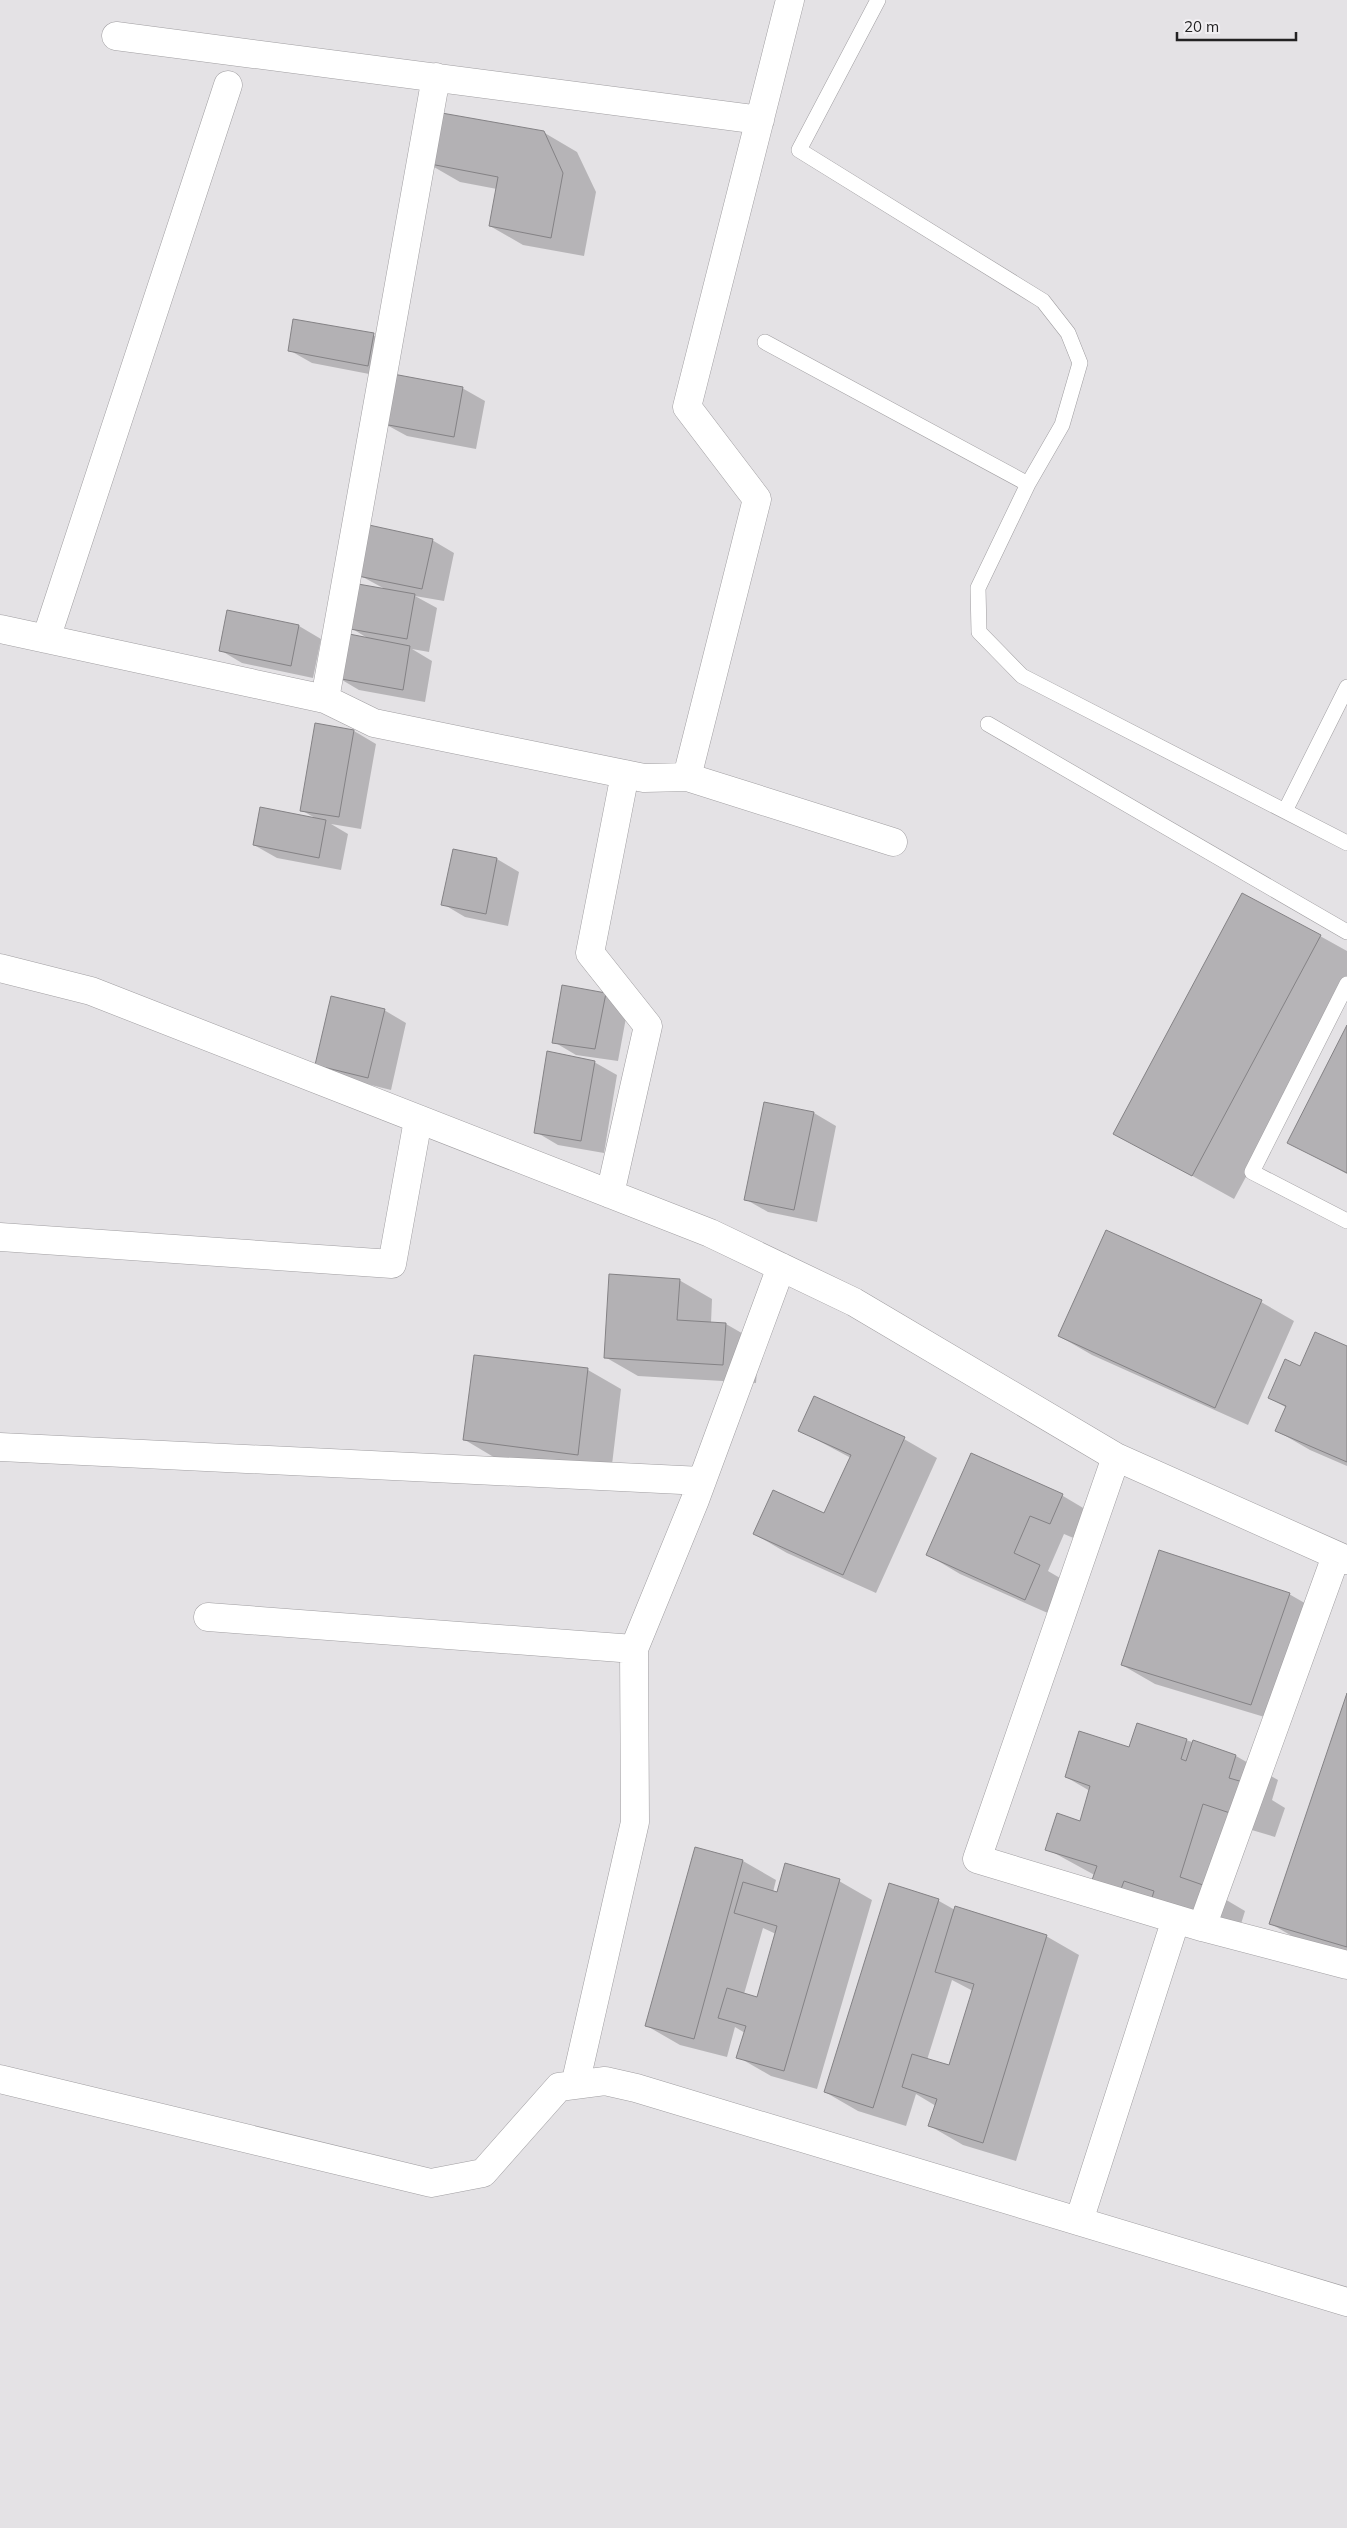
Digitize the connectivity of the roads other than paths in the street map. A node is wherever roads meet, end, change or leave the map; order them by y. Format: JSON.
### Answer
{"nodes":[{"id":1,"x":790,"y":0,"type":"edge"},
{"id":2,"x":878,"y":0,"type":"edge"},
{"id":3,"x":116,"y":36,"type":"dead end"},
{"id":4,"x":436,"y":77,"type":"junction"},
{"id":5,"x":228,"y":85,"type":"dead end"},
{"id":6,"x":760,"y":120,"type":"junction"},
{"id":7,"x":764,"y":342,"type":"dead end"},
{"id":8,"x":1028,"y":484,"type":"junction"},
{"id":9,"x":0,"y":630,"type":"edge"},
{"id":10,"x":46,"y":639,"type":"junction"},
{"id":11,"x":1347,"y":687,"type":"edge"},
{"id":12,"x":325,"y":699,"type":"junction"},
{"id":13,"x":988,"y":724,"type":"dead end"},
{"id":14,"x":625,"y":774,"type":"junction"},
{"id":15,"x":687,"y":777,"type":"junction"},
{"id":16,"x":1284,"y":811,"type":"junction"},
{"id":17,"x":893,"y":842,"type":"dead end"},
{"id":18,"x":1347,"y":843,"type":"edge"},
{"id":19,"x":1347,"y":932,"type":"edge"},
{"id":20,"x":0,"y":968,"type":"edge"},
{"id":21,"x":1347,"y":984,"type":"edge"},
{"id":22,"x":418,"y":1120,"type":"junction"},
{"id":23,"x":610,"y":1194,"type":"junction"},
{"id":24,"x":1347,"y":1221,"type":"edge"},
{"id":25,"x":0,"y":1237,"type":"edge"},
{"id":26,"x":781,"y":1267,"type":"junction"},
{"id":27,"x":0,"y":1447,"type":"edge"},
{"id":28,"x":1116,"y":1457,"type":"junction"},
{"id":29,"x":702,"y":1480,"type":"junction"},
{"id":30,"x":1342,"y":1558,"type":"edge"},
{"id":31,"x":208,"y":1616,"type":"dead end"},
{"id":32,"x":634,"y":1649,"type":"junction"},
{"id":33,"x":1176,"y":1919,"type":"junction"},
{"id":34,"x":1202,"y":1927,"type":"junction"},
{"id":35,"x":1347,"y":1965,"type":"edge"},
{"id":36,"x":0,"y":2079,"type":"edge"},
{"id":37,"x":575,"y":2085,"type":"junction"},
{"id":38,"x":1079,"y":2221,"type":"junction"},
{"id":39,"x":1347,"y":2302,"type":"edge"}],
"edges":[{"from":1,"to":6,"type":"street"},
{"from":2,"to":8,"type":"lane"},
{"from":3,"to":4,"type":"street"},
{"from":4,"to":6,"type":"street"},
{"from":4,"to":12,"type":"street"},
{"from":5,"to":10,"type":"street"},
{"from":6,"to":15,"type":"street"},
{"from":7,"to":8,"type":"lane"},
{"from":8,"to":16,"type":"lane"},
{"from":9,"to":10,"type":"street"},
{"from":10,"to":12,"type":"street"},
{"from":11,"to":16,"type":"lane"},
{"from":12,"to":14,"type":"street"},
{"from":13,"to":19,"type":"lane"},
{"from":14,"to":15,"type":"street"},
{"from":14,"to":23,"type":"street"},
{"from":15,"to":17,"type":"street"},
{"from":16,"to":18,"type":"lane"},
{"from":20,"to":22,"type":"street"},
{"from":21,"to":24,"type":"lane"},
{"from":22,"to":23,"type":"street"},
{"from":22,"to":25,"type":"street"},
{"from":23,"to":26,"type":"street"},
{"from":26,"to":28,"type":"street"},
{"from":26,"to":29,"type":"street"},
{"from":27,"to":29,"type":"street"},
{"from":28,"to":30,"type":"street"},
{"from":28,"to":33,"type":"street"},
{"from":29,"to":32,"type":"street"},
{"from":30,"to":34,"type":"street"},
{"from":31,"to":32,"type":"street"},
{"from":32,"to":37,"type":"street"},
{"from":33,"to":34,"type":"street"},
{"from":33,"to":38,"type":"street"},
{"from":34,"to":35,"type":"street"},
{"from":36,"to":37,"type":"street"},
{"from":37,"to":38,"type":"street"},
{"from":38,"to":39,"type":"street"}]}
